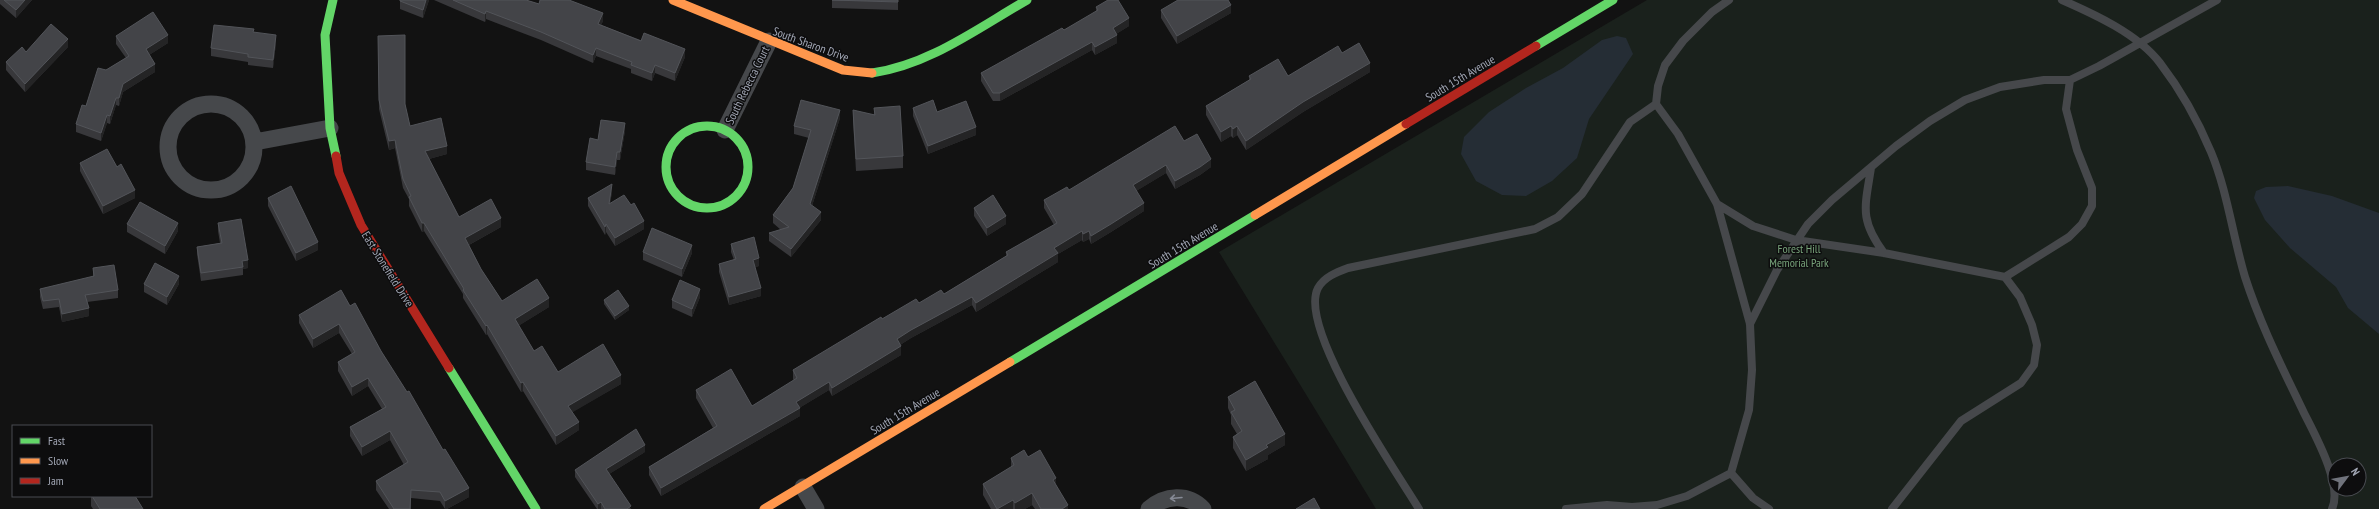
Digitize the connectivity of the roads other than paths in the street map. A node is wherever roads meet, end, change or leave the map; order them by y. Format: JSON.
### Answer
{"nodes":[{"id":1,"x":333,"y":0,"type":"edge"},
{"id":2,"x":673,"y":0,"type":"edge"},
{"id":3,"x":1027,"y":0,"type":"edge"},
{"id":4,"x":1613,"y":0,"type":"edge"},
{"id":5,"x":1729,"y":0,"type":"edge"},
{"id":6,"x":2062,"y":0,"type":"edge"},
{"id":7,"x":2217,"y":0,"type":"edge"},
{"id":8,"x":769,"y":41,"type":"junction"},
{"id":9,"x":2140,"y":44,"type":"junction"},
{"id":10,"x":2070,"y":80,"type":"junction"},
{"id":11,"x":1656,"y":104,"type":"junction"},
{"id":12,"x":330,"y":128,"type":"junction"},
{"id":13,"x":725,"y":130,"type":"junction"},
{"id":14,"x":255,"y":142,"type":"junction"},
{"id":15,"x":1871,"y":168,"type":"junction"},
{"id":16,"x":1717,"y":204,"type":"junction"},
{"id":17,"x":1796,"y":240,"type":"junction"},
{"id":18,"x":1884,"y":253,"type":"junction"},
{"id":19,"x":2006,"y":277,"type":"junction"},
{"id":20,"x":1750,"y":324,"type":"junction"},
{"id":21,"x":1731,"y":473,"type":"junction"},
{"id":22,"x":803,"y":486,"type":"junction"},
{"id":23,"x":766,"y":508,"type":"edge"},
{"id":24,"x":536,"y":509,"type":"edge"},
{"id":25,"x":816,"y":509,"type":"edge"},
{"id":26,"x":1149,"y":509,"type":"edge"},
{"id":27,"x":1203,"y":509,"type":"edge"},
{"id":28,"x":1419,"y":509,"type":"edge"},
{"id":29,"x":1566,"y":509,"type":"edge"},
{"id":30,"x":1769,"y":509,"type":"edge"},
{"id":31,"x":1892,"y":509,"type":"edge"},
{"id":32,"x":2332,"y":509,"type":"edge"}],
"edges":[{"from":1,"to":12,"type":"street","name":"East Stonefield Drive"},
{"from":2,"to":8,"type":"street","name":"South Sharon Drive"},
{"from":3,"to":8,"type":"street","name":"South Sharon Drive"},
{"from":4,"to":22,"type":"street","name":"South 15th Avenue"},
{"from":5,"to":11,"type":"lane"},
{"from":6,"to":9,"type":"lane"},
{"from":7,"to":9,"type":"lane"},
{"from":8,"to":13,"type":"street","name":"South Rebecca Court"},
{"from":9,"to":10,"type":"lane"},
{"from":9,"to":32,"type":"lane"},
{"from":10,"to":15,"type":"lane"},
{"from":10,"to":19,"type":"lane"},
{"from":11,"to":16,"type":"lane"},
{"from":11,"to":28,"type":"lane"},
{"from":12,"to":14,"type":"street"},
{"from":12,"to":24,"type":"street","name":"East Stonefield Drive"},
{"from":13,"to":13,"type":"street","name":"South Rebecca Court"},
{"from":14,"to":14,"type":"street"},
{"from":15,"to":17,"type":"lane"},
{"from":15,"to":18,"type":"lane"},
{"from":16,"to":17,"type":"lane"},
{"from":16,"to":20,"type":"lane"},
{"from":17,"to":18,"type":"lane"},
{"from":17,"to":20,"type":"lane"},
{"from":18,"to":19,"type":"lane"},
{"from":19,"to":31,"type":"lane"},
{"from":20,"to":21,"type":"lane"},
{"from":21,"to":29,"type":"lane"},
{"from":21,"to":30,"type":"lane"},
{"from":22,"to":23,"type":"street","name":"South 15th Avenue"},
{"from":22,"to":25,"type":"street"},
{"from":27,"to":26,"type":"street","one_way":true}]}
